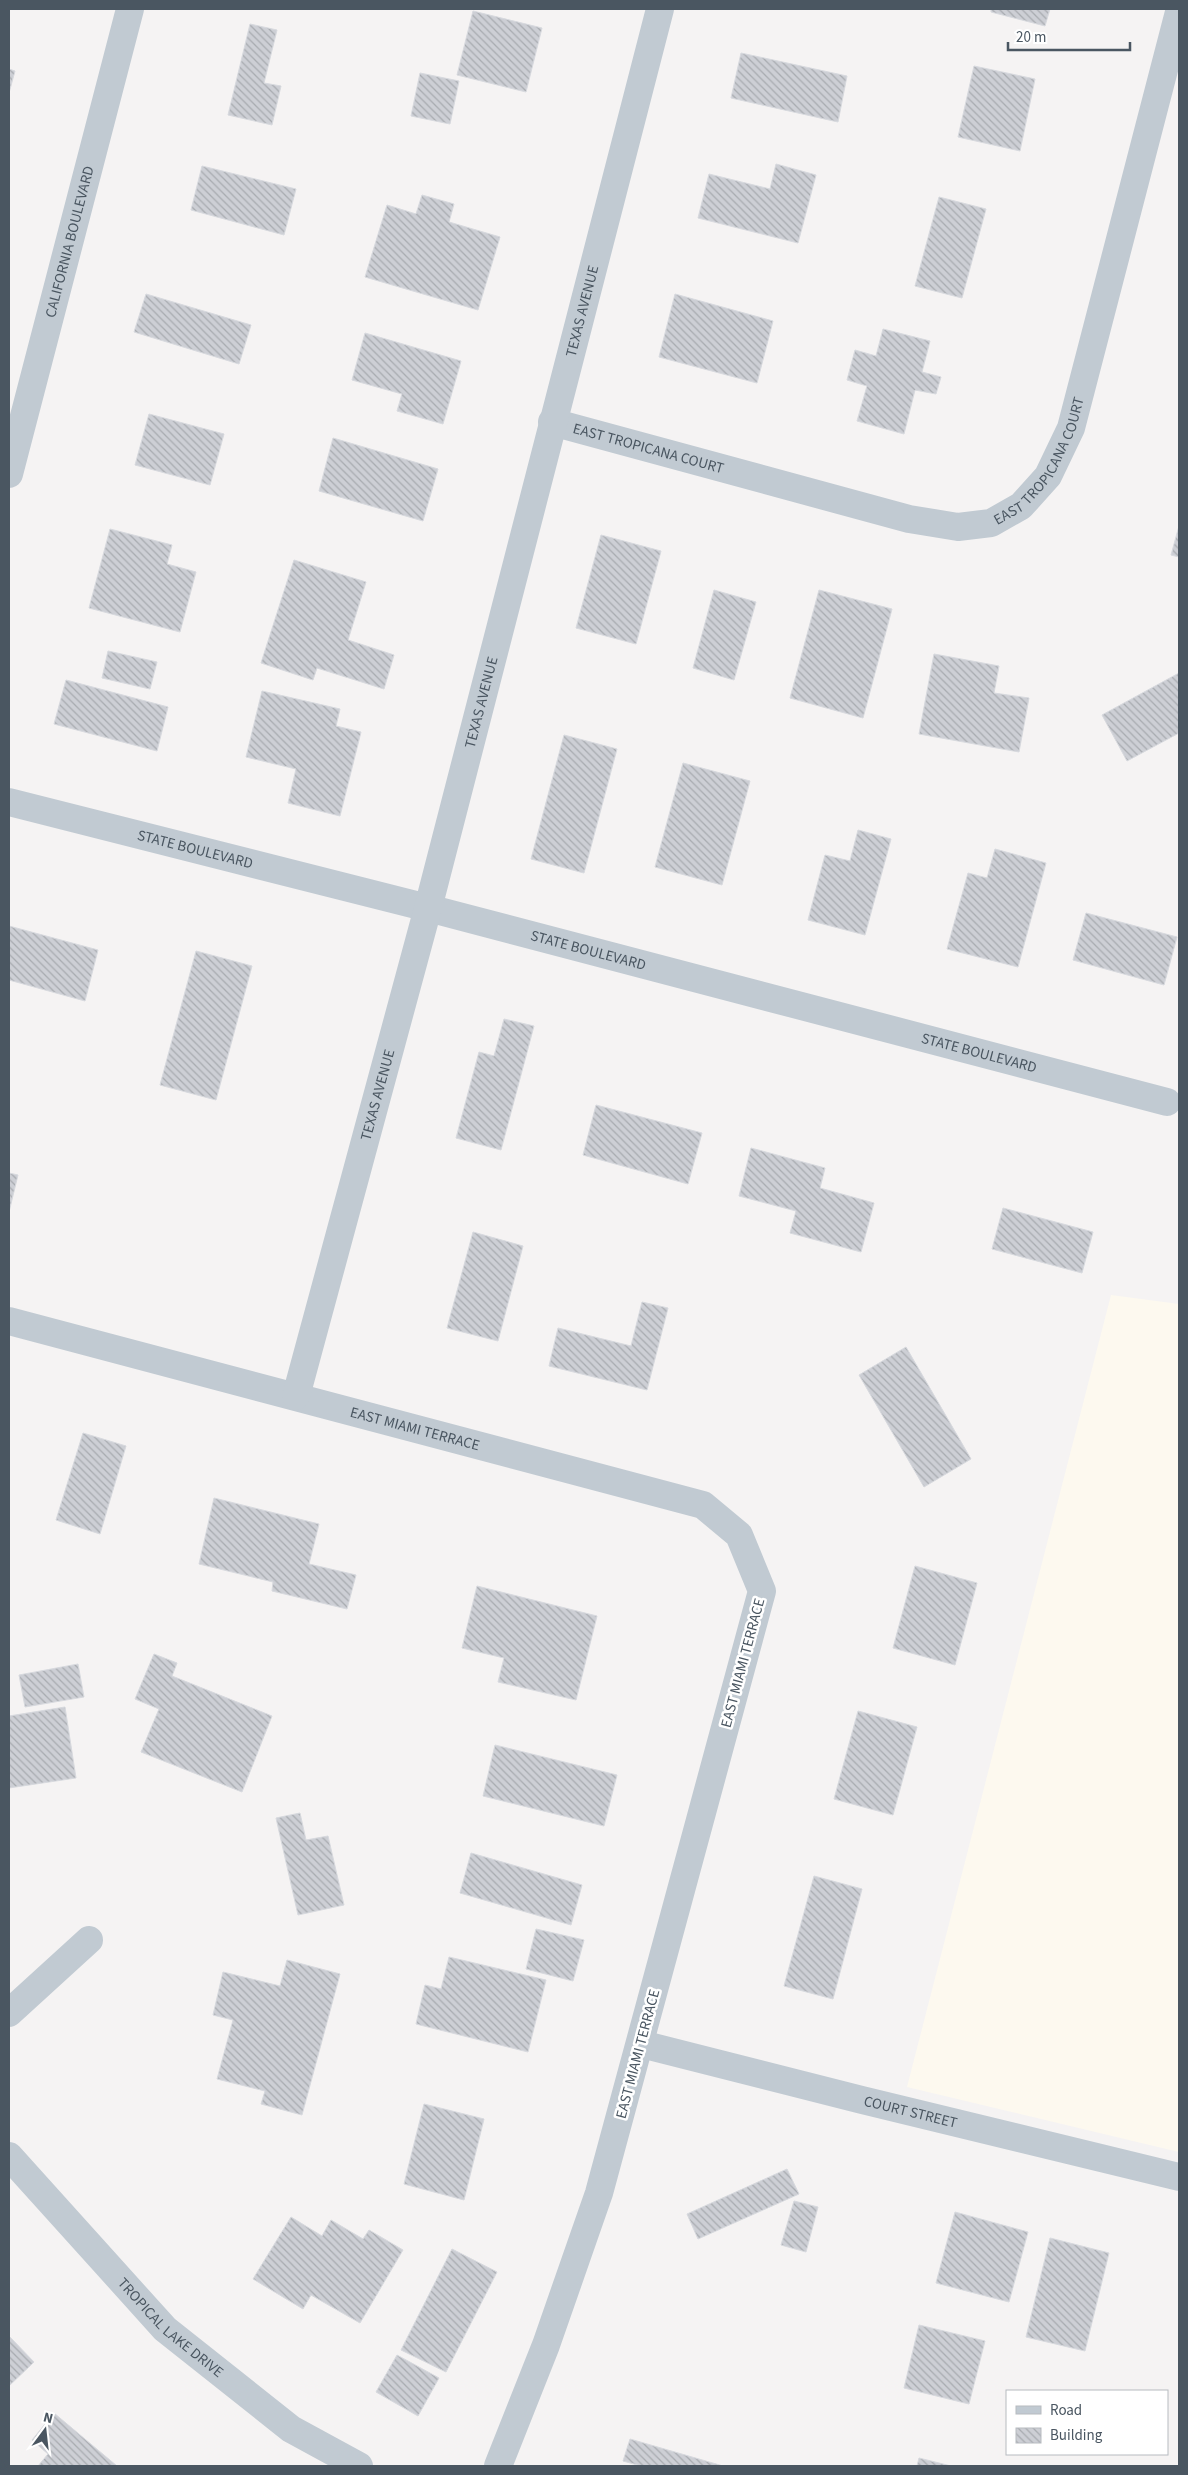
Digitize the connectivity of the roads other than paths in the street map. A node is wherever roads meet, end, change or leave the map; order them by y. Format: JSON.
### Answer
{"nodes":[{"id":1,"x":130,"y":9,"type":"edge"},
{"id":2,"x":660,"y":9,"type":"edge"},
{"id":3,"x":1179,"y":12,"type":"edge"},
{"id":4,"x":552,"y":422,"type":"junction"},
{"id":5,"x":9,"y":474,"type":"edge"},
{"id":6,"x":9,"y":802,"type":"edge"},
{"id":7,"x":428,"y":908,"type":"junction"},
{"id":8,"x":1167,"y":1102,"type":"dead end"},
{"id":9,"x":9,"y":1321,"type":"edge"},
{"id":10,"x":296,"y":1396,"type":"junction"},
{"id":11,"x":89,"y":1940,"type":"dead end"},
{"id":12,"x":9,"y":2013,"type":"edge"},
{"id":13,"x":641,"y":2044,"type":"junction"},
{"id":14,"x":9,"y":2156,"type":"edge"},
{"id":15,"x":1179,"y":2176,"type":"edge"},
{"id":16,"x":359,"y":2466,"type":"edge"},
{"id":17,"x":498,"y":2466,"type":"edge"}],
"edges":[{"from":1,"to":5,"type":"street","name":"CALIFORNIA BOULEVARD"},
{"from":2,"to":4,"type":"street","name":"TEXAS AVENUE"},
{"from":3,"to":4,"type":"street","name":"EAST TROPICANA COURT"},
{"from":4,"to":7,"type":"street","name":"TEXAS AVENUE"},
{"from":6,"to":7,"type":"street","name":"STATE BOULEVARD"},
{"from":7,"to":8,"type":"street","name":"STATE BOULEVARD"},
{"from":7,"to":10,"type":"street","name":"TEXAS AVENUE"},
{"from":9,"to":10,"type":"street","name":"EAST MIAMI TERRACE"},
{"from":10,"to":13,"type":"street","name":"EAST MIAMI TERRACE"},
{"from":11,"to":12,"type":"street"},
{"from":13,"to":15,"type":"street","name":"COURT STREET"},
{"from":13,"to":17,"type":"street","name":"EAST MIAMI TERRACE"},
{"from":14,"to":16,"type":"street","name":"TROPICAL LAKE DRIVE"}]}
